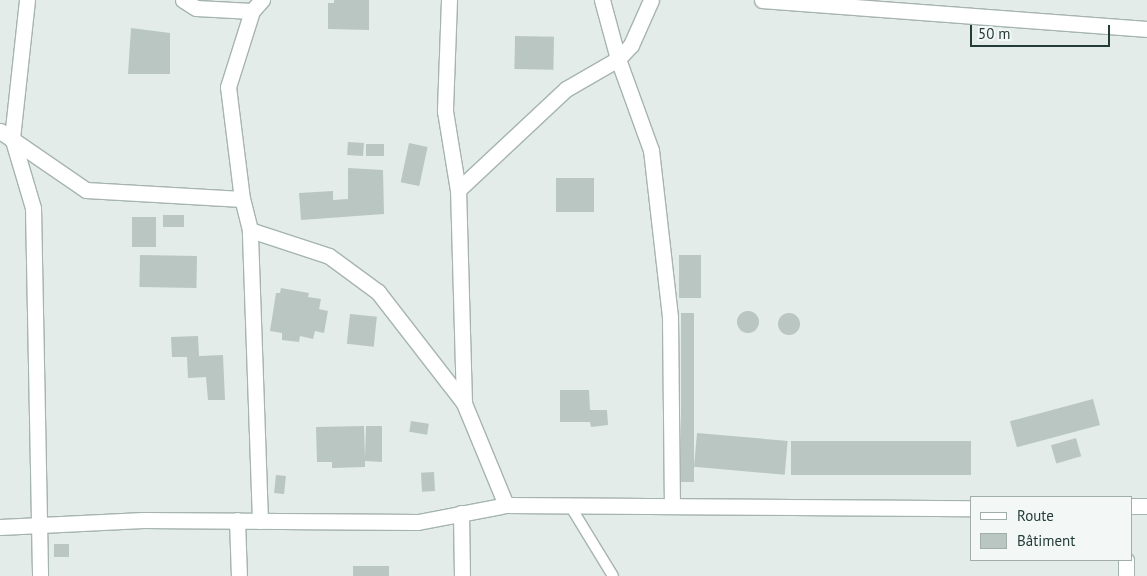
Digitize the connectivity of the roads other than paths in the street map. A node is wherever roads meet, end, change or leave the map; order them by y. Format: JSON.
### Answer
{"nodes":[{"id":1,"x":27,"y":0,"type":"edge"},
{"id":2,"x":183,"y":0,"type":"edge"},
{"id":3,"x":449,"y":0,"type":"edge"},
{"id":4,"x":602,"y":0,"type":"edge"},
{"id":5,"x":650,"y":0,"type":"edge"},
{"id":6,"x":762,"y":0,"type":"edge"},
{"id":7,"x":257,"y":6,"type":"edge"},
{"id":8,"x":1147,"y":29,"type":"edge"},
{"id":9,"x":618,"y":59,"type":"junction"},
{"id":10,"x":6,"y":134,"type":"edge"},
{"id":11,"x":458,"y":190,"type":"junction"},
{"id":12,"x":242,"y":199,"type":"junction"},
{"id":13,"x":250,"y":230,"type":"junction"},
{"id":14,"x":464,"y":403,"type":"junction"},
{"id":15,"x":569,"y":504,"type":"junction"},
{"id":16,"x":506,"y":505,"type":"junction"},
{"id":17,"x":672,"y":505,"type":"junction"},
{"id":18,"x":1132,"y":506,"type":"edge"},
{"id":19,"x":1147,"y":506,"type":"edge"},
{"id":20,"x":970,"y":508,"type":"edge"},
{"id":21,"x":461,"y":513,"type":"junction"},
{"id":22,"x":237,"y":520,"type":"junction"},
{"id":23,"x":260,"y":520,"type":"junction"},
{"id":24,"x":42,"y":526,"type":"junction"},
{"id":25,"x":0,"y":527,"type":"edge"},
{"id":26,"x":1126,"y":561,"type":"edge"},
{"id":27,"x":40,"y":576,"type":"edge"},
{"id":28,"x":239,"y":576,"type":"edge"},
{"id":29,"x":462,"y":576,"type":"edge"},
{"id":30,"x":613,"y":576,"type":"edge"},
{"id":31,"x":1126,"y":576,"type":"edge"}],
"edges":[{"from":1,"to":10,"type":"street"},
{"from":2,"to":7,"type":"street"},
{"from":3,"to":11,"type":"street"},
{"from":4,"to":9,"type":"street"},
{"from":5,"to":9,"type":"street"},
{"from":6,"to":8,"type":"street"},
{"from":7,"to":12,"type":"street"},
{"from":9,"to":11,"type":"street"},
{"from":9,"to":17,"type":"street"},
{"from":10,"to":12,"type":"street"},
{"from":10,"to":24,"type":"street"},
{"from":11,"to":14,"type":"street"},
{"from":12,"to":13,"type":"street"},
{"from":13,"to":14,"type":"street"},
{"from":13,"to":23,"type":"street"},
{"from":14,"to":16,"type":"street"},
{"from":15,"to":16,"type":"street"},
{"from":15,"to":17,"type":"street"},
{"from":15,"to":30,"type":"lane"},
{"from":16,"to":21,"type":"street"},
{"from":17,"to":20,"type":"street"},
{"from":18,"to":19,"type":"street"},
{"from":21,"to":23,"type":"street"},
{"from":21,"to":29,"type":"street"},
{"from":22,"to":23,"type":"street"},
{"from":22,"to":24,"type":"street"},
{"from":22,"to":28,"type":"street"},
{"from":24,"to":25,"type":"street"},
{"from":24,"to":27,"type":"street"},
{"from":26,"to":31,"type":"street"}]}
